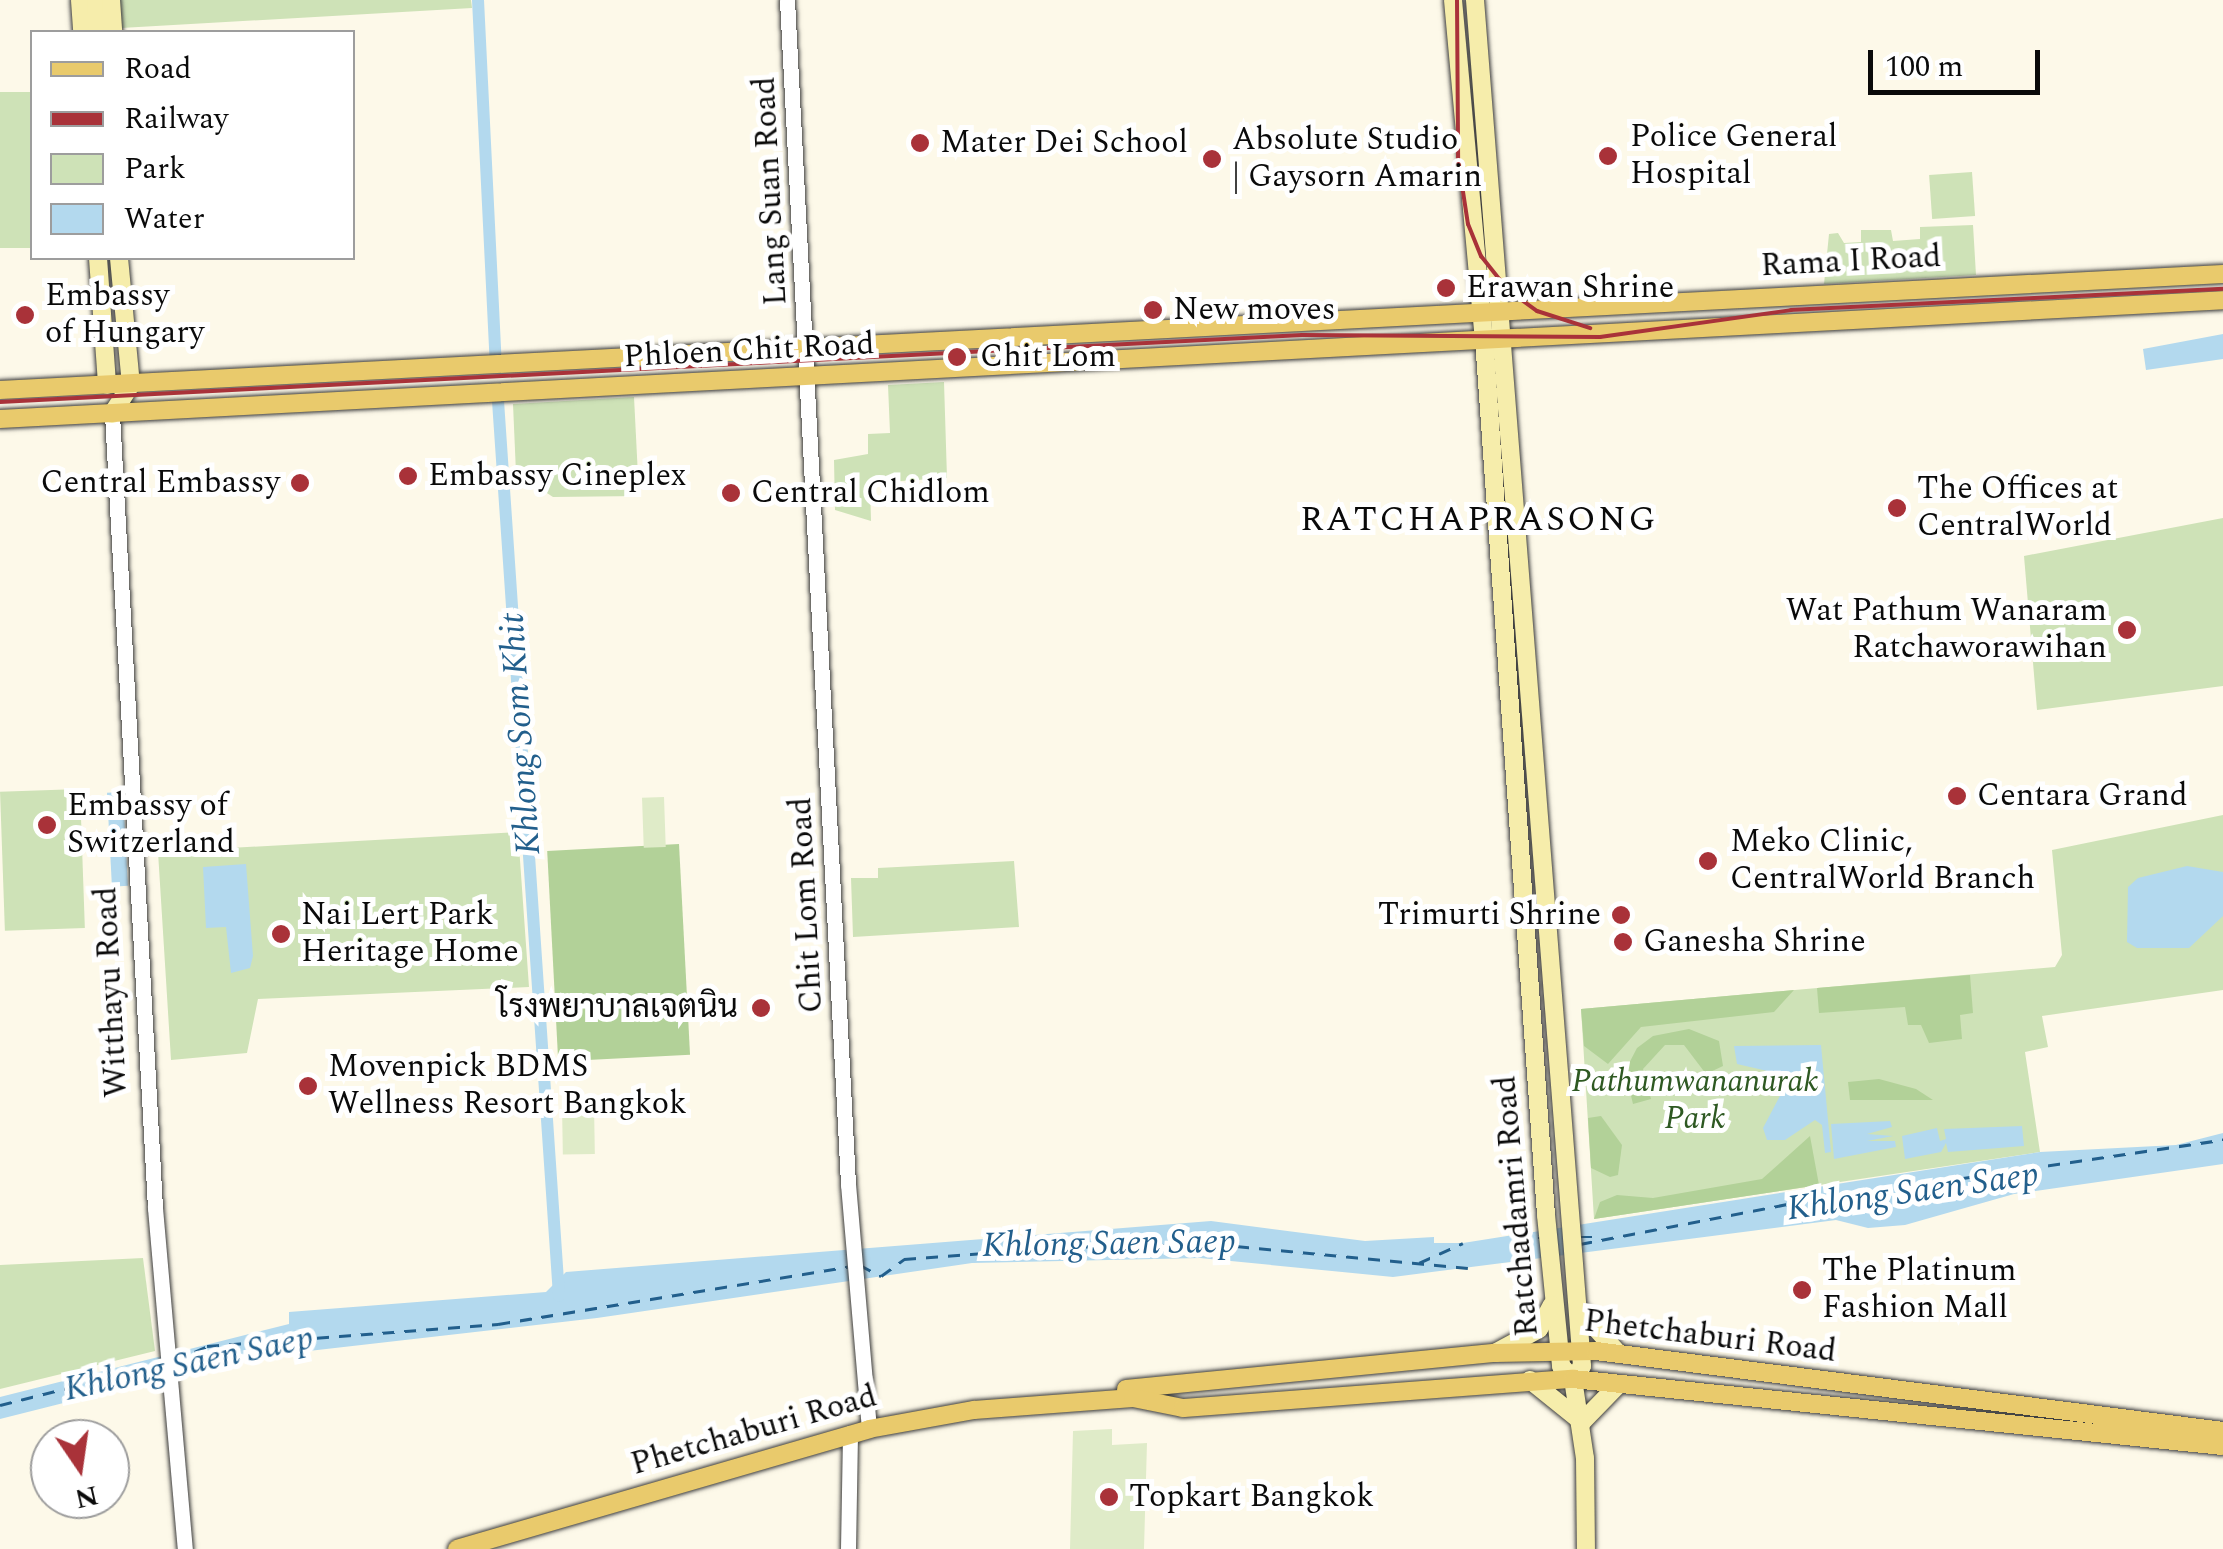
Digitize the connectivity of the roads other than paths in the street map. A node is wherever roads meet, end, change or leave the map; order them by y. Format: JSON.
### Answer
{"nodes":[{"id":1,"x":80,"y":0,"type":"edge"},
{"id":2,"x":96,"y":0,"type":"edge"},
{"id":3,"x":112,"y":0,"type":"edge"},
{"id":4,"x":787,"y":0,"type":"edge"},
{"id":5,"x":1454,"y":6,"type":"edge"},
{"id":6,"x":1476,"y":6,"type":"edge"},
{"id":7,"x":82,"y":30,"type":"edge"},
{"id":8,"x":98,"y":30,"type":"edge"},
{"id":9,"x":114,"y":30,"type":"edge"},
{"id":10,"x":1459,"y":76,"type":"junction"},
{"id":11,"x":1482,"y":85,"type":"junction"},
{"id":12,"x":98,"y":260,"type":"edge"},
{"id":13,"x":120,"y":260,"type":"edge"},
{"id":14,"x":1495,"y":271,"type":"junction"},
{"id":15,"x":2223,"y":274,"type":"edge"},
{"id":16,"x":2223,"y":300,"type":"edge"},
{"id":17,"x":1529,"y":308,"type":"junction"},
{"id":18,"x":1490,"y":311,"type":"junction"},
{"id":19,"x":1493,"y":338,"type":"junction"},
{"id":20,"x":808,"y":350,"type":"junction"},
{"id":21,"x":809,"y":378,"type":"junction"},
{"id":22,"x":130,"y":385,"type":"junction"},
{"id":23,"x":107,"y":386,"type":"junction"},
{"id":24,"x":0,"y":390,"type":"edge"},
{"id":25,"x":112,"y":414,"type":"junction"},
{"id":26,"x":0,"y":418,"type":"edge"},
{"id":27,"x":1528,"y":668,"type":"junction"},
{"id":28,"x":1507,"y":669,"type":"junction"},
{"id":29,"x":1534,"y":748,"type":"junction"},
{"id":30,"x":1513,"y":749,"type":"junction"},
{"id":31,"x":1514,"y":768,"type":"junction"},
{"id":32,"x":1535,"y":768,"type":"junction"},
{"id":33,"x":1553,"y":1300,"type":"junction"},
{"id":34,"x":1575,"y":1300,"type":"junction"},
{"id":35,"x":1559,"y":1350,"type":"junction"},
{"id":36,"x":1588,"y":1351,"type":"junction"},
{"id":37,"x":1618,"y":1352,"type":"junction"},
{"id":38,"x":1495,"y":1353,"type":"junction"},
{"id":39,"x":1471,"y":1355,"type":"junction"},
{"id":40,"x":1574,"y":1379,"type":"junction"},
{"id":41,"x":1530,"y":1380,"type":"junction"},
{"id":42,"x":1474,"y":1383,"type":"junction"},
{"id":43,"x":1618,"y":1384,"type":"junction"},
{"id":44,"x":1680,"y":1391,"type":"junction"},
{"id":45,"x":1072,"y":1402,"type":"junction"},
{"id":46,"x":1582,"y":1422,"type":"junction"},
{"id":47,"x":859,"y":1431,"type":"junction"},
{"id":48,"x":2223,"y":1431,"type":"edge"},
{"id":49,"x":2223,"y":1446,"type":"edge"},
{"id":50,"x":185,"y":1549,"type":"edge"},
{"id":51,"x":457,"y":1549,"type":"edge"},
{"id":52,"x":848,"y":1549,"type":"edge"},
{"id":53,"x":1586,"y":1549,"type":"edge"}],
"edges":[{"from":1,"to":7,"type":"main road"},
{"from":2,"to":8,"type":"main road"},
{"from":3,"to":9,"type":"main road"},
{"from":4,"to":20,"type":"street","name":"Lang Suan Road"},
{"from":5,"to":6,"type":"main road"},
{"from":5,"to":10,"type":"main road","name":"Ratchadamri Road"},
{"from":6,"to":11,"type":"main road","name":"Ratchadamri Road"},
{"from":10,"to":11,"type":"main road"},
{"from":10,"to":18,"type":"main road","name":"Ratchadamri Road"},
{"from":11,"to":14,"type":"main road","name":"Ratchadamri Road"},
{"from":12,"to":23,"type":"main road"},
{"from":13,"to":22,"type":"main road"},
{"from":14,"to":17,"type":"main road"},
{"from":14,"to":18,"type":"main road","name":"Ratchadamri Road"},
{"from":15,"to":17,"type":"main road","name":"Rama I Road"},
{"from":16,"to":19,"type":"main road","name":"Rama I Road"},
{"from":17,"to":18,"type":"main road","name":"Rama I Road"},
{"from":18,"to":19,"type":"main road","name":"Ratchadamri Road"},
{"from":18,"to":20,"type":"main road","name":"Phloen Chit Road"},
{"from":19,"to":21,"type":"main road","name":"Phloen Chit Road"},
{"from":19,"to":27,"type":"main road","name":"Ratchadamri Road"},
{"from":19,"to":28,"type":"main road","name":"Ratchadamri Road"},
{"from":20,"to":21,"type":"street","name":"Lang Suan Road"},
{"from":20,"to":22,"type":"main road","name":"Phloen Chit Road"},
{"from":21,"to":25,"type":"main road","name":"Phloen Chit Road"},
{"from":21,"to":47,"type":"street","name":"Chit Lom Road"},
{"from":22,"to":23,"type":"main road","name":"Phloen Chit Road"},
{"from":22,"to":25,"type":"main road"},
{"from":23,"to":24,"type":"main road","name":"Phloen Chit Road"},
{"from":25,"to":26,"type":"main road","name":"Phloen Chit Road"},
{"from":25,"to":50,"type":"street","name":"Witthayu Road"},
{"from":27,"to":28,"type":"main road"},
{"from":27,"to":29,"type":"main road","name":"Ratchadamri Road"},
{"from":28,"to":30,"type":"main road","name":"Ratchadamri Road"},
{"from":29,"to":30,"type":"main road"},
{"from":29,"to":32,"type":"main road","name":"Ratchadamri Road"},
{"from":30,"to":31,"type":"main road","name":"Ratchadamri Road"},
{"from":31,"to":32,"type":"main road"},
{"from":31,"to":33,"type":"main road","name":"Ratchadamri Road"},
{"from":32,"to":34,"type":"main road","name":"Ratchadamri Road"},
{"from":33,"to":35,"type":"main road","name":"Ratchadamri Road"},
{"from":33,"to":38,"type":"main road"},
{"from":34,"to":36,"type":"main road","name":"Ratchadamri Road"},
{"from":34,"to":37,"type":"main road"},
{"from":35,"to":36,"type":"main road","name":"Phetchaburi Road"},
{"from":35,"to":38,"type":"main road","name":"Phetchaburi Road"},
{"from":35,"to":40,"type":"main road","name":"Ratchadamri Road"},
{"from":36,"to":37,"type":"main road","name":"Phetchaburi Road"},
{"from":36,"to":40,"type":"main road","name":"Ratchadamri Road"},
{"from":36,"to":44,"type":"main road"},
{"from":37,"to":48,"type":"main road","name":"Phetchaburi Road"},
{"from":38,"to":39,"type":"main road","name":"Phetchaburi Road"},
{"from":39,"to":42,"type":"main road"},
{"from":39,"to":45,"type":"main road","name":"Phetchaburi Road"},
{"from":40,"to":41,"type":"main road","name":"Phetchaburi Road"},
{"from":40,"to":43,"type":"main road","name":"Phetchaburi Road"},
{"from":40,"to":46,"type":"main road"},
{"from":41,"to":42,"type":"main road","name":"Phetchaburi Road"},
{"from":41,"to":46,"type":"main road"},
{"from":42,"to":45,"type":"main road","name":"Phetchaburi Road"},
{"from":43,"to":44,"type":"main road","name":"Phetchaburi Road"},
{"from":43,"to":46,"type":"main road"},
{"from":44,"to":49,"type":"main road","name":"Phetchaburi Road"},
{"from":45,"to":47,"type":"main road","name":"Phetchaburi Road"},
{"from":46,"to":53,"type":"main road"},
{"from":47,"to":51,"type":"main road","name":"Phetchaburi Road"},
{"from":47,"to":52,"type":"street","name":"Chit Lom Road"}]}
